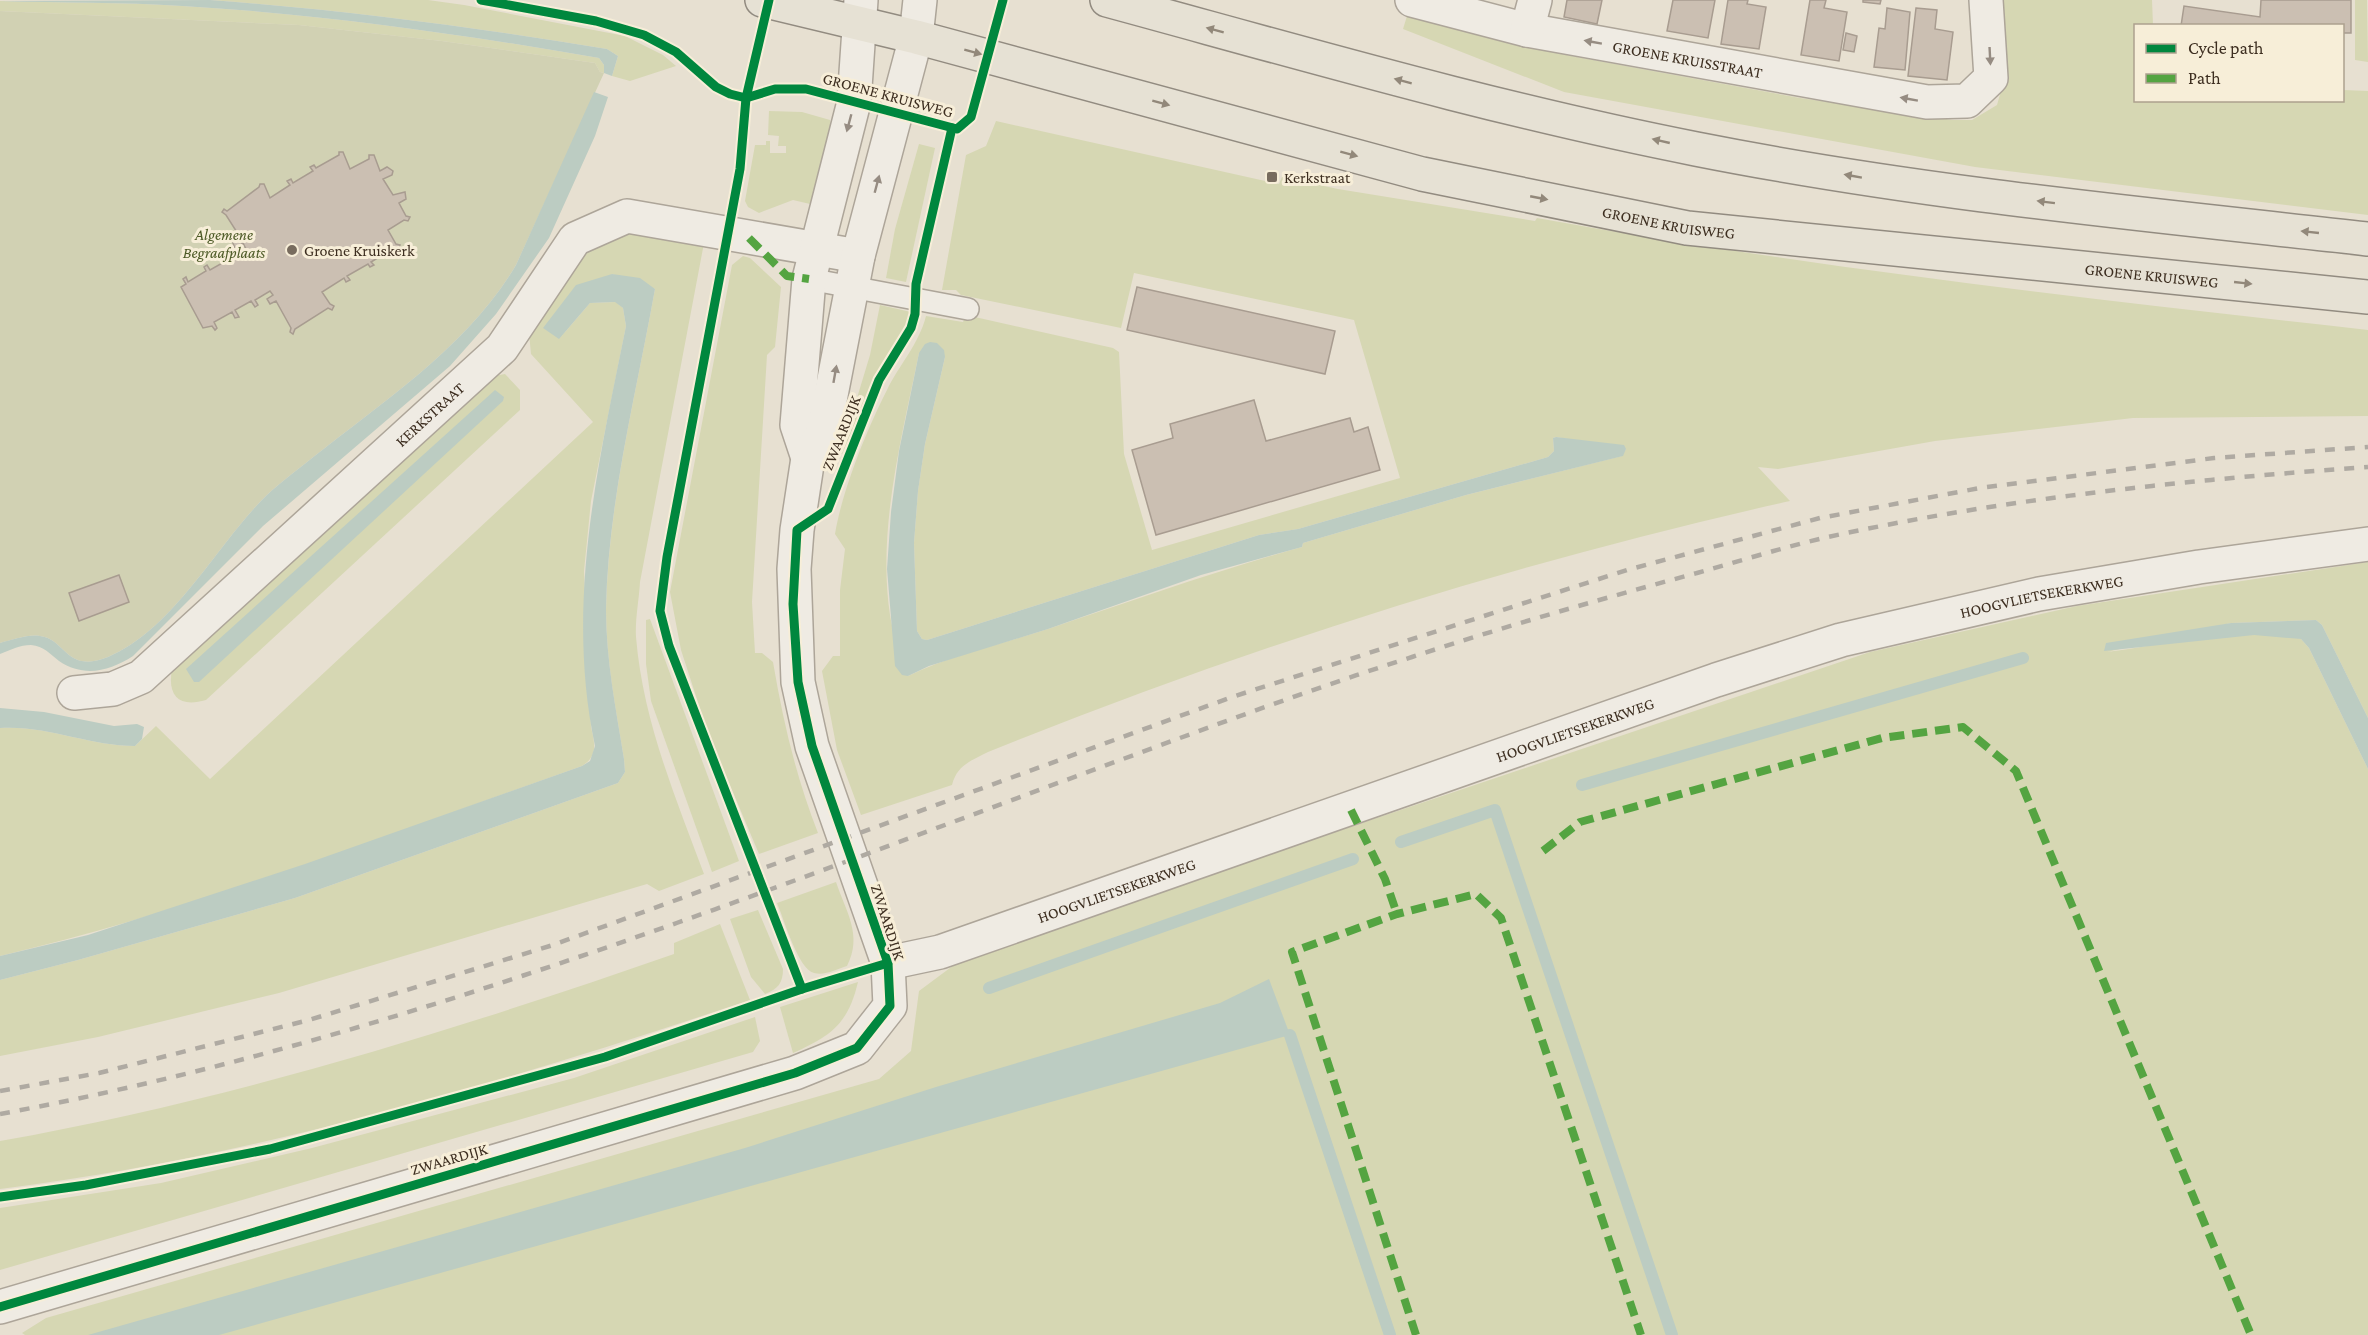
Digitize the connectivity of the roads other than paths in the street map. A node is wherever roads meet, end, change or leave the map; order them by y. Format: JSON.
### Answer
{"nodes":[{"id":1,"x":762,"y":0,"type":"edge"},
{"id":2,"x":920,"y":0,"type":"edge"},
{"id":3,"x":1107,"y":0,"type":"edge"},
{"id":4,"x":1412,"y":0,"type":"edge"},
{"id":5,"x":1986,"y":0,"type":"edge"},
{"id":6,"x":861,"y":11,"type":"edge"},
{"id":7,"x":1531,"y":15,"type":"edge"},
{"id":8,"x":916,"y":37,"type":"junction"},
{"id":9,"x":2368,"y":239,"type":"edge"},
{"id":10,"x":807,"y":258,"type":"junction"},
{"id":11,"x":854,"y":271,"type":"junction"},
{"id":12,"x":2368,"y":297,"type":"edge"},
{"id":13,"x":968,"y":309,"type":"dead end"},
{"id":14,"x":808,"y":458,"type":"junction"},
{"id":15,"x":2368,"y":544,"type":"edge"},
{"id":16,"x":74,"y":693,"type":"dead end"},
{"id":17,"x":888,"y":963,"type":"junction"},
{"id":18,"x":0,"y":1307,"type":"edge"}],
"edges":[{"from":1,"to":6,"type":"main road","name":"GROENE KRUISWEG"},
{"from":2,"to":8,"type":"street","name":"ZWAARDIJK"},
{"from":9,"to":3,"type":"main road","one_way":true},
{"from":4,"to":7,"type":"street","name":"GROENE KRUISSTRAAT"},
{"from":5,"to":7,"type":"street","name":"GROENE KRUISSTRAAT","one_way":true},
{"from":6,"to":8,"type":"main road","name":"GROENE KRUISWEG"},
{"from":6,"to":10,"type":"street","name":"ZWAARDIJK","one_way":true},
{"from":11,"to":8,"type":"street","name":"ZWAARDIJK","one_way":true},
{"from":8,"to":12,"type":"main road","name":"GROENE KRUISWEG","one_way":true},
{"from":10,"to":11,"type":"street","name":"KERKSTRAAT"},
{"from":10,"to":14,"type":"street","name":"ZWAARDIJK"},
{"from":10,"to":16,"type":"street","name":"KERKSTRAAT"},
{"from":11,"to":13,"type":"lane"},
{"from":14,"to":11,"type":"street","name":"ZWAARDIJK","one_way":true},
{"from":14,"to":17,"type":"street","name":"ZWAARDIJK"},
{"from":15,"to":17,"type":"street","name":"HOOGVLIETSEKERKWEG"},
{"from":17,"to":18,"type":"street","name":"ZWAARDIJK"}]}
